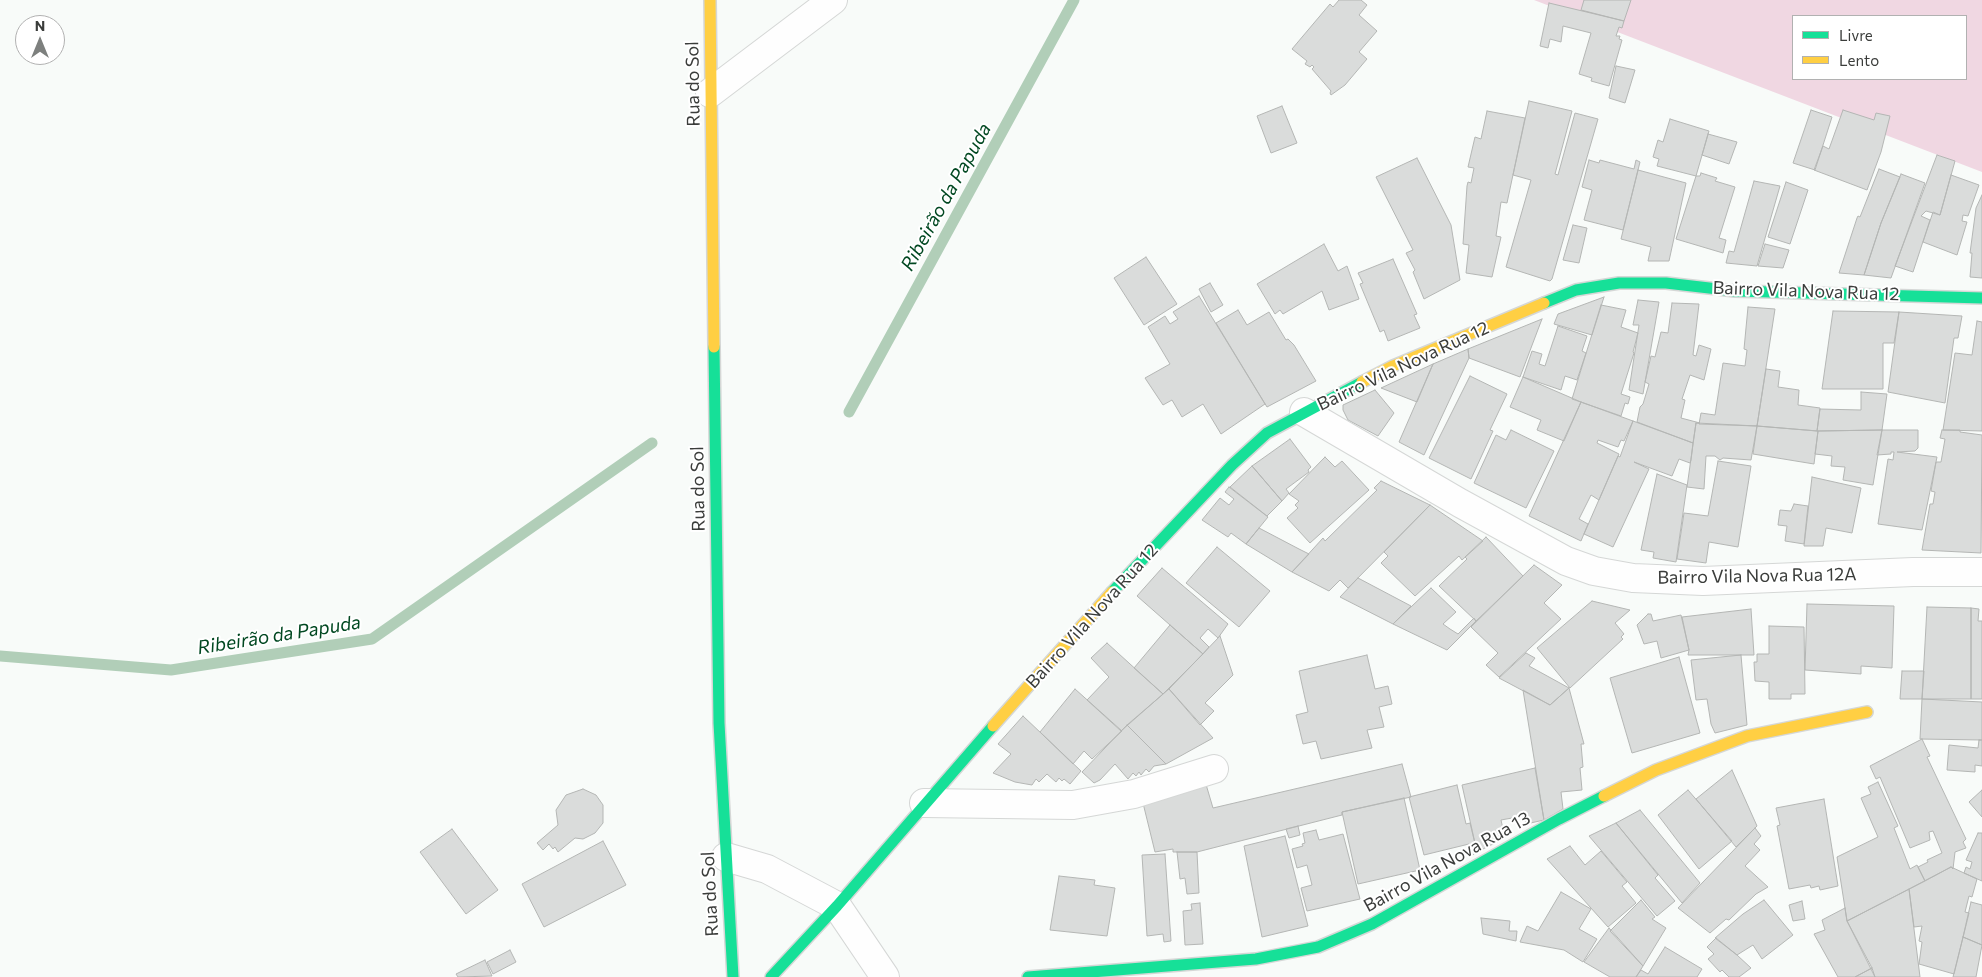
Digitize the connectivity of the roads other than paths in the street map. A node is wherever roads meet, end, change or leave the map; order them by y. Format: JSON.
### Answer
{"nodes":[{"id":1,"x":710,"y":0,"type":"edge"},
{"id":2,"x":833,"y":0,"type":"edge"},
{"id":3,"x":710,"y":93,"type":"junction"},
{"id":4,"x":1982,"y":298,"type":"edge"},
{"id":5,"x":1304,"y":412,"type":"junction"},
{"id":6,"x":1982,"y":572,"type":"edge"},
{"id":7,"x":1867,"y":712,"type":"dead end"},
{"id":8,"x":1214,"y":769,"type":"dead end"},
{"id":9,"x":924,"y":803,"type":"junction"},
{"id":10,"x":726,"y":857,"type":"junction"},
{"id":11,"x":837,"y":906,"type":"junction"},
{"id":12,"x":733,"y":977,"type":"edge"},
{"id":13,"x":771,"y":977,"type":"edge"},
{"id":14,"x":886,"y":977,"type":"edge"},
{"id":15,"x":1028,"y":977,"type":"edge"}],
"edges":[{"from":1,"to":3,"type":"street","name":"Rua do Sol"},
{"from":2,"to":3,"type":"street"},
{"from":3,"to":10,"type":"street","name":"Rua do Sol"},
{"from":4,"to":5,"type":"street","name":"Bairro Vila Nova Rua 12"},
{"from":5,"to":6,"type":"street","name":"Bairro Vila Nova Rua 12A"},
{"from":5,"to":9,"type":"street","name":"Bairro Vila Nova Rua 12"},
{"from":7,"to":15,"type":"street","name":"Bairro Vila Nova Rua 13"},
{"from":8,"to":9,"type":"street"},
{"from":9,"to":11,"type":"street","name":"Bairro Vila Nova Rua 12"},
{"from":10,"to":11,"type":"street"},
{"from":10,"to":12,"type":"street","name":"Rua do Sol"},
{"from":11,"to":13,"type":"street","name":"Bairro Vila Nova Rua 12"},
{"from":11,"to":14,"type":"street"}]}
